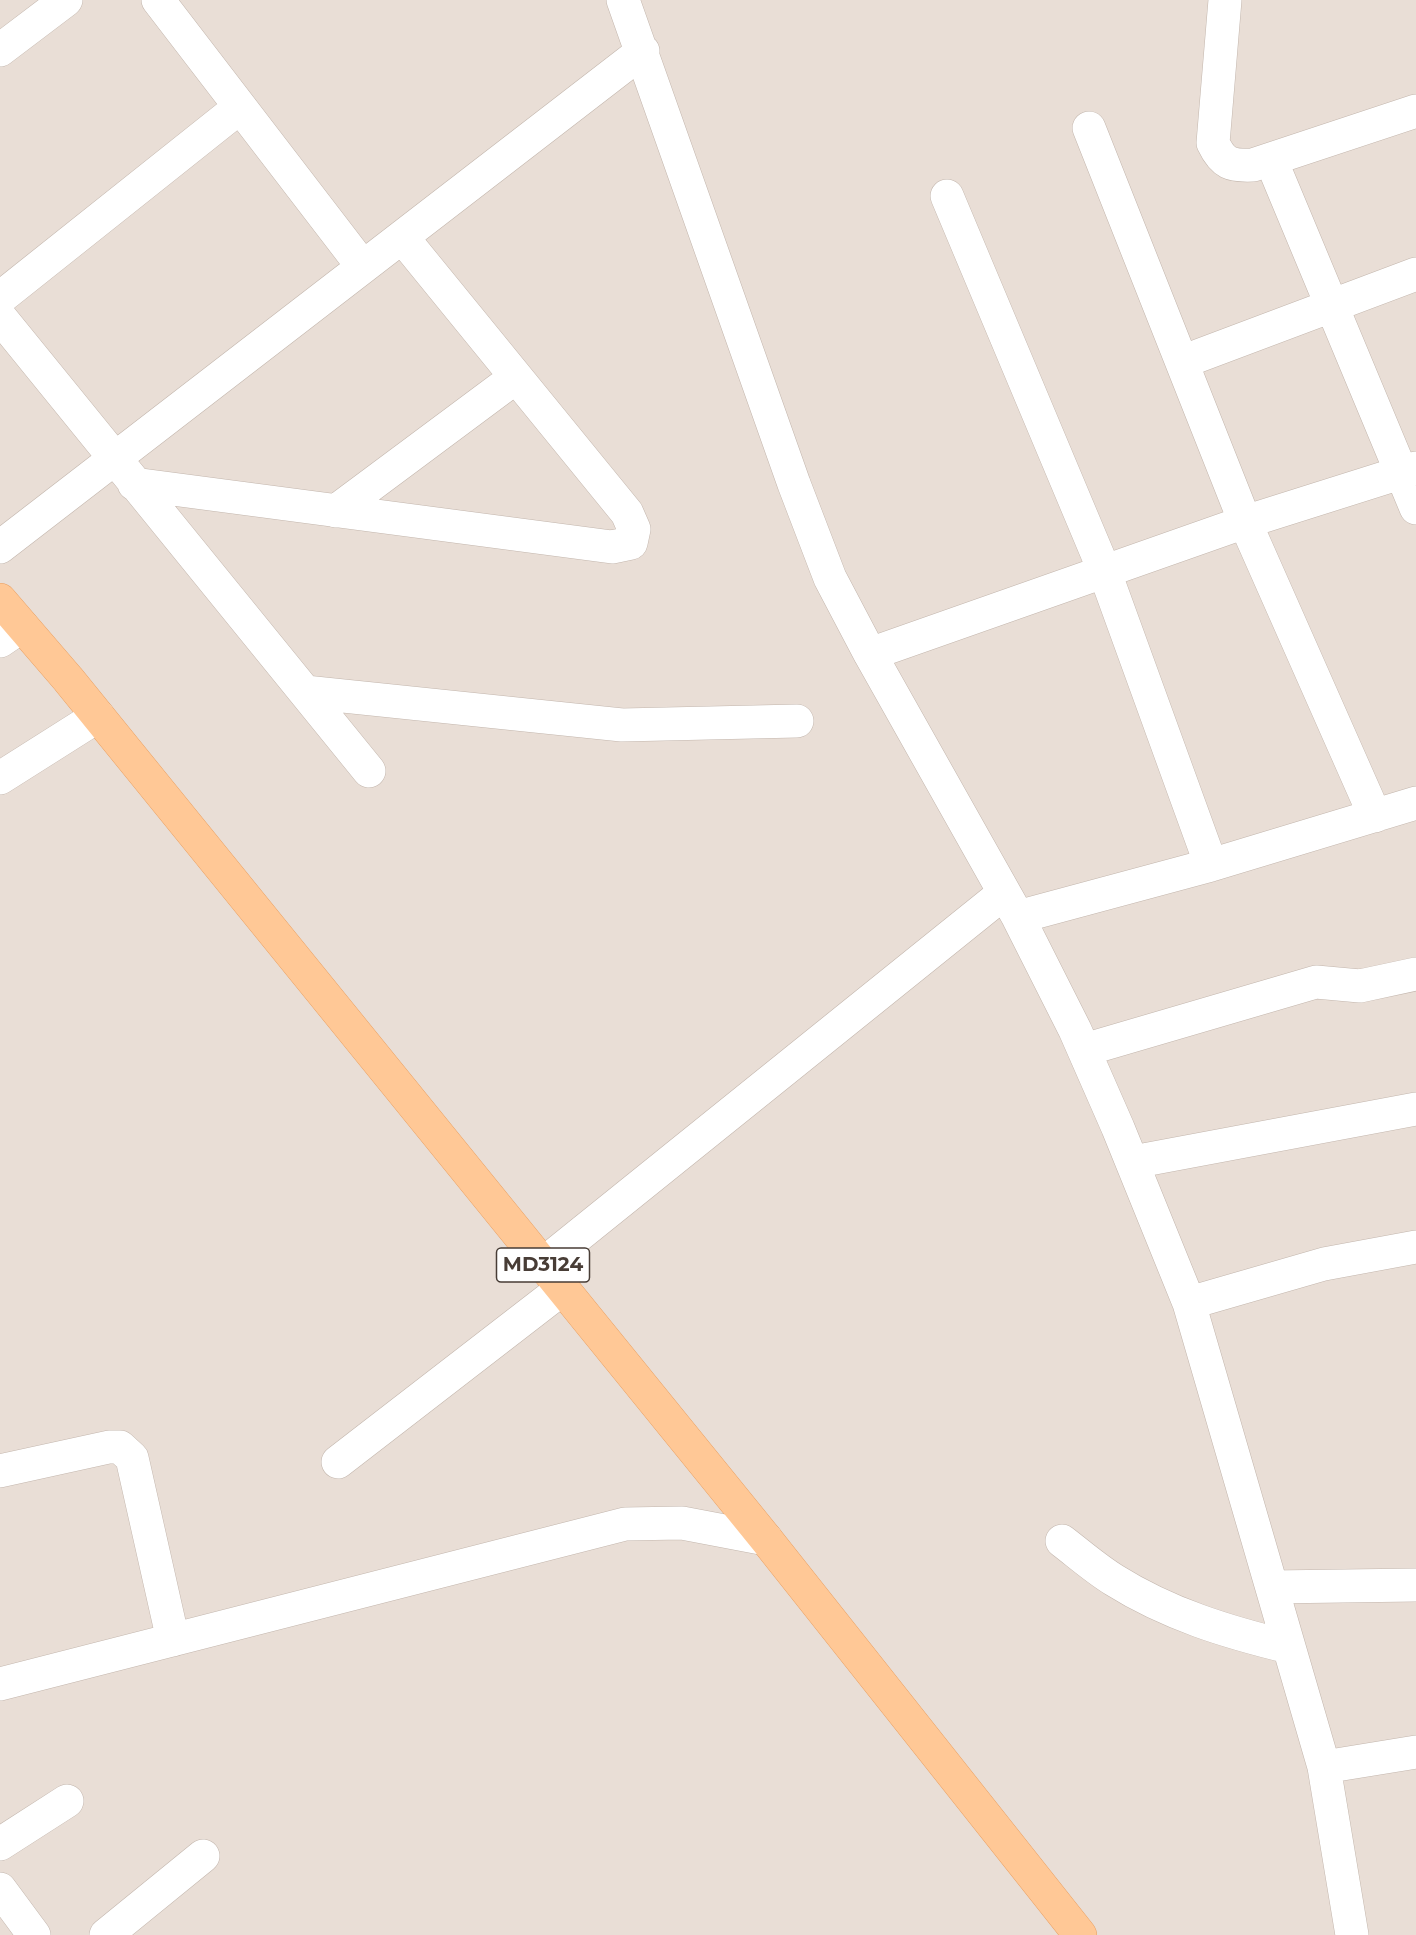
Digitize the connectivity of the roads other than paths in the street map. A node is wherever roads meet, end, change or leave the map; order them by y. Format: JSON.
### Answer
{"nodes":[{"id":1,"x":66,"y":0,"type":"edge"},
{"id":2,"x":158,"y":0,"type":"edge"},
{"id":3,"x":623,"y":0,"type":"edge"},
{"id":4,"x":1226,"y":0,"type":"edge"},
{"id":5,"x":0,"y":50,"type":"edge"},
{"id":6,"x":643,"y":51,"type":"junction"},
{"id":7,"x":240,"y":107,"type":"junction"},
{"id":8,"x":1416,"y":111,"type":"edge"},
{"id":9,"x":1089,"y":128,"type":"dead end"},
{"id":10,"x":1271,"y":159,"type":"junction"},
{"id":11,"x":947,"y":196,"type":"dead end"},
{"id":12,"x":402,"y":237,"type":"junction"},
{"id":13,"x":363,"y":267,"type":"junction"},
{"id":14,"x":1416,"y":274,"type":"edge"},
{"id":15,"x":0,"y":298,"type":"edge"},
{"id":16,"x":1332,"y":305,"type":"junction"},
{"id":17,"x":0,"y":317,"type":"edge"},
{"id":18,"x":1182,"y":362,"type":"junction"},
{"id":19,"x":516,"y":377,"type":"junction"},
{"id":20,"x":114,"y":460,"type":"junction"},
{"id":21,"x":1409,"y":470,"type":"edge"},
{"id":22,"x":134,"y":484,"type":"junction"},
{"id":23,"x":1416,"y":508,"type":"edge"},
{"id":24,"x":336,"y":511,"type":"junction"},
{"id":25,"x":1245,"y":522,"type":"junction"},
{"id":26,"x":0,"y":547,"type":"edge"},
{"id":27,"x":1104,"y":570,"type":"junction"},
{"id":28,"x":0,"y":600,"type":"edge"},
{"id":29,"x":11,"y":634,"type":"edge"},
{"id":30,"x":870,"y":654,"type":"junction"},
{"id":31,"x":305,"y":692,"type":"junction"},
{"id":32,"x":98,"y":716,"type":"junction"},
{"id":33,"x":797,"y":721,"type":"dead end"},
{"id":34,"x":369,"y":771,"type":"dead end"},
{"id":35,"x":0,"y":777,"type":"edge"},
{"id":36,"x":1416,"y":803,"type":"edge"},
{"id":37,"x":1375,"y":816,"type":"junction"},
{"id":38,"x":1211,"y":865,"type":"junction"},
{"id":39,"x":1011,"y":905,"type":"junction"},
{"id":40,"x":1416,"y":974,"type":"edge"},
{"id":41,"x":1084,"y":1050,"type":"junction"},
{"id":42,"x":1416,"y":1109,"type":"edge"},
{"id":43,"x":1133,"y":1162,"type":"junction"},
{"id":44,"x":1416,"y":1247,"type":"edge"},
{"id":45,"x":552,"y":1276,"type":"junction"},
{"id":46,"x":1189,"y":1303,"type":"junction"},
{"id":47,"x":338,"y":1462,"type":"dead end"},
{"id":48,"x":0,"y":1471,"type":"edge"},
{"id":49,"x":766,"y":1539,"type":"junction"},
{"id":50,"x":1062,"y":1541,"type":"dead end"},
{"id":51,"x":1416,"y":1585,"type":"edge"},
{"id":52,"x":1272,"y":1587,"type":"junction"},
{"id":53,"x":173,"y":1640,"type":"junction"},
{"id":54,"x":1289,"y":1647,"type":"junction"},
{"id":55,"x":0,"y":1684,"type":"edge"},
{"id":56,"x":1416,"y":1752,"type":"edge"},
{"id":57,"x":1324,"y":1767,"type":"junction"},
{"id":58,"x":67,"y":1801,"type":"dead end"},
{"id":59,"x":0,"y":1844,"type":"edge"},
{"id":60,"x":203,"y":1856,"type":"dead end"},
{"id":61,"x":0,"y":1889,"type":"edge"},
{"id":62,"x":34,"y":1935,"type":"edge"},
{"id":63,"x":106,"y":1935,"type":"edge"},
{"id":64,"x":1080,"y":1935,"type":"edge"},
{"id":65,"x":1352,"y":1935,"type":"edge"}],
"edges":[{"from":1,"to":5,"type":"street"},
{"from":2,"to":7,"type":"street"},
{"from":3,"to":6,"type":"street"},
{"from":4,"to":10,"type":"street"},
{"from":6,"to":12,"type":"street"},
{"from":6,"to":30,"type":"street"},
{"from":7,"to":13,"type":"street"},
{"from":7,"to":15,"type":"street"},
{"from":8,"to":10,"type":"street"},
{"from":9,"to":18,"type":"street"},
{"from":10,"to":16,"type":"street"},
{"from":11,"to":27,"type":"street"},
{"from":12,"to":13,"type":"street"},
{"from":12,"to":19,"type":"street"},
{"from":13,"to":20,"type":"street"},
{"from":14,"to":16,"type":"street"},
{"from":16,"to":18,"type":"street"},
{"from":16,"to":21,"type":"street"},
{"from":17,"to":20,"type":"street"},
{"from":18,"to":25,"type":"street"},
{"from":19,"to":24,"type":"street"},
{"from":19,"to":24,"type":"street"},
{"from":20,"to":22,"type":"street"},
{"from":20,"to":26,"type":"street"},
{"from":21,"to":23,"type":"street"},
{"from":21,"to":25,"type":"street"},
{"from":22,"to":24,"type":"street"},
{"from":22,"to":31,"type":"street"},
{"from":25,"to":27,"type":"street"},
{"from":25,"to":37,"type":"street"},
{"from":27,"to":30,"type":"street"},
{"from":27,"to":38,"type":"street"},
{"from":28,"to":29,"type":"main road","number":"MD3124"},
{"from":29,"to":32,"type":"main road","number":"MD3124"},
{"from":30,"to":39,"type":"street"},
{"from":31,"to":33,"type":"street"},
{"from":31,"to":34,"type":"street"},
{"from":32,"to":35,"type":"street"},
{"from":32,"to":45,"type":"main road","number":"MD3124"},
{"from":36,"to":37,"type":"street"},
{"from":37,"to":38,"type":"street"},
{"from":38,"to":39,"type":"street"},
{"from":39,"to":41,"type":"street"},
{"from":39,"to":45,"type":"street"},
{"from":40,"to":41,"type":"street"},
{"from":41,"to":43,"type":"street"},
{"from":42,"to":43,"type":"street"},
{"from":43,"to":46,"type":"street"},
{"from":44,"to":46,"type":"street"},
{"from":45,"to":47,"type":"street"},
{"from":45,"to":49,"type":"main road","number":"MD3124"},
{"from":46,"to":52,"type":"street"},
{"from":48,"to":53,"type":"street"},
{"from":49,"to":53,"type":"street"},
{"from":49,"to":64,"type":"main road","number":"MD3124"},
{"from":50,"to":54,"type":"street"},
{"from":51,"to":52,"type":"street"},
{"from":52,"to":54,"type":"street"},
{"from":53,"to":55,"type":"street"},
{"from":54,"to":57,"type":"street"},
{"from":56,"to":57,"type":"street"},
{"from":57,"to":65,"type":"street"},
{"from":58,"to":59,"type":"street"},
{"from":60,"to":63,"type":"street"},
{"from":61,"to":62,"type":"street"}]}
